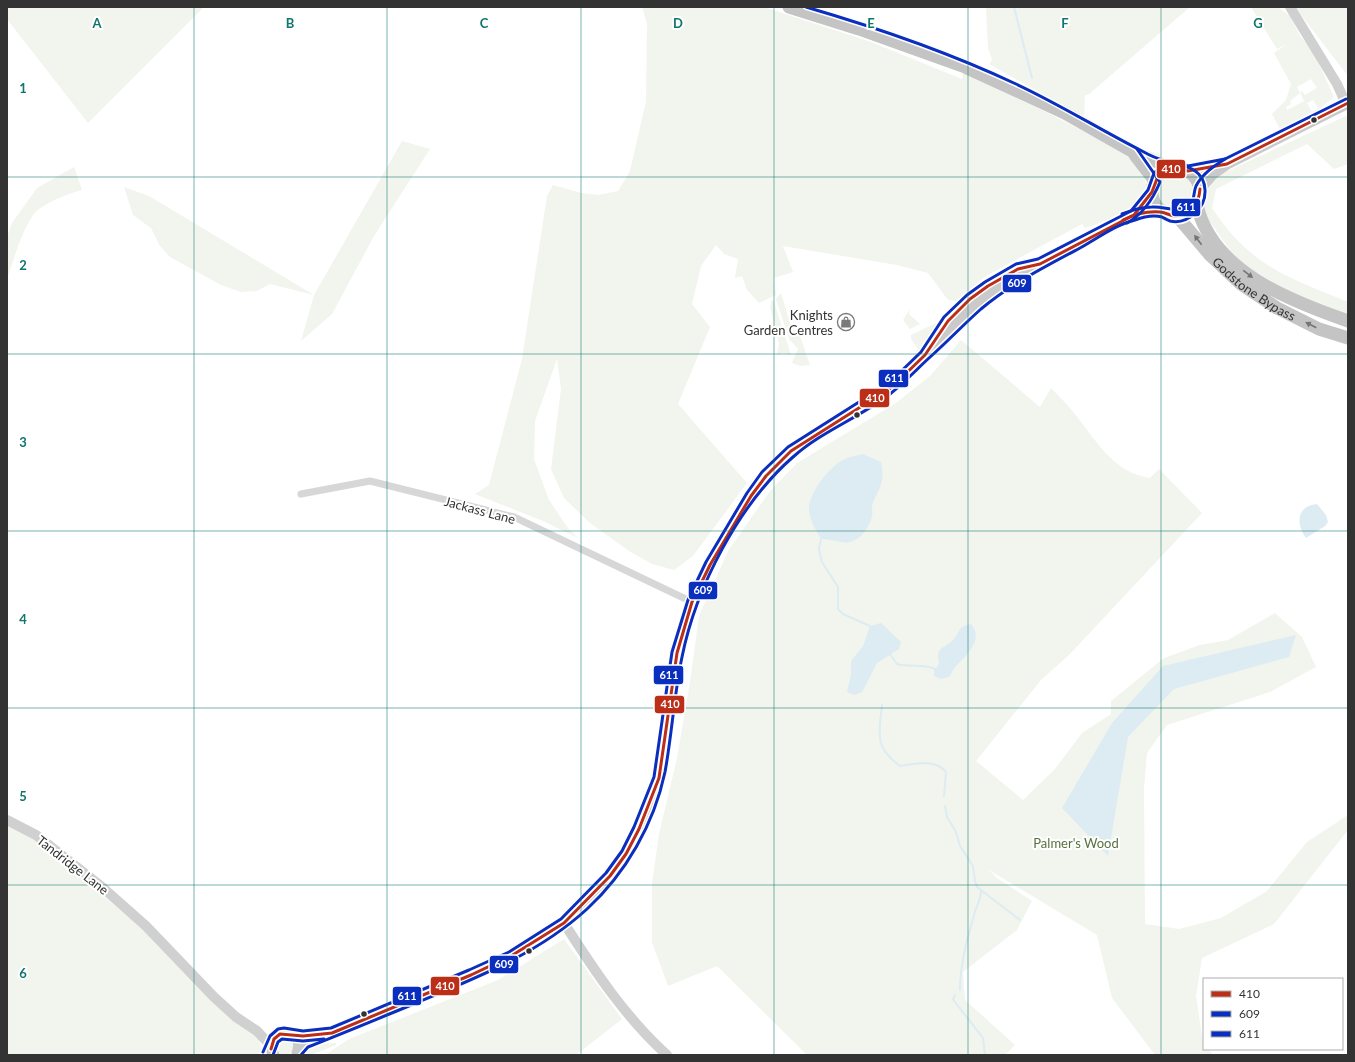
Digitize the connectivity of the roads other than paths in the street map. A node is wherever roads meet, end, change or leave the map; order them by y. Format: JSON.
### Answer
{"nodes":[{"id":1,"x":789,"y":7,"type":"edge"},
{"id":2,"x":1290,"y":7,"type":"edge"},
{"id":3,"x":1347,"y":103,"type":"edge"},
{"id":4,"x":1132,"y":151,"type":"junction"},
{"id":5,"x":1227,"y":164,"type":"junction"},
{"id":6,"x":1172,"y":168,"type":"junction"},
{"id":7,"x":1188,"y":171,"type":"junction"},
{"id":8,"x":1153,"y":186,"type":"junction"},
{"id":9,"x":1200,"y":189,"type":"junction"},
{"id":10,"x":1196,"y":205,"type":"junction"},
{"id":11,"x":1163,"y":212,"type":"junction"},
{"id":12,"x":1134,"y":214,"type":"junction"},
{"id":13,"x":1177,"y":216,"type":"junction"},
{"id":14,"x":1348,"y":321,"type":"edge"},
{"id":15,"x":1348,"y":338,"type":"edge"},
{"id":16,"x":301,"y":494,"type":"dead end"},
{"id":17,"x":692,"y":602,"type":"junction"},
{"id":18,"x":7,"y":820,"type":"edge"},
{"id":19,"x":564,"y":923,"type":"junction"},
{"id":20,"x":257,"y":1031,"type":"junction"},
{"id":21,"x":332,"y":1033,"type":"junction"},
{"id":22,"x":277,"y":1035,"type":"junction"},
{"id":23,"x":293,"y":1035,"type":"junction"},
{"id":24,"x":271,"y":1051,"type":"edge"},
{"id":25,"x":297,"y":1053,"type":"edge"},
{"id":26,"x":666,"y":1055,"type":"edge"}],
"edges":[{"from":1,"to":4,"type":"highway"},
{"from":2,"to":3,"type":"street"},
{"from":3,"to":5,"type":"main road"},
{"from":4,"to":6,"type":"highway"},
{"from":4,"to":8,"type":"highway"},
{"from":5,"to":7,"type":"main road"},
{"from":5,"to":9,"type":"main road"},
{"from":6,"to":7,"type":"highway"},
{"from":6,"to":8,"type":"highway"},
{"from":7,"to":9,"type":"highway"},
{"from":8,"to":11,"type":"highway"},
{"from":8,"to":12,"type":"main road"},
{"from":9,"to":10,"type":"highway"},
{"from":10,"to":13,"type":"highway"},
{"from":10,"to":14,"type":"highway","name":"Godstone Bypass","one_way":true},
{"from":11,"to":12,"type":"main road"},
{"from":11,"to":13,"type":"highway"},
{"from":12,"to":17,"type":"main road"},
{"from":15,"to":13,"type":"highway","name":"Godstone Bypass","one_way":true},
{"from":16,"to":17,"type":"street","name":"Jackass Lane"},
{"from":17,"to":19,"type":"main road"},
{"from":18,"to":20,"type":"street","name":"Tandridge Lane"},
{"from":19,"to":21,"type":"main road"},
{"from":19,"to":26,"type":"street"},
{"from":20,"to":22,"type":"street","name":"Tandridge Lane"},
{"from":20,"to":24,"type":"street","name":"Tandridge Lane"},
{"from":21,"to":23,"type":"main road"},
{"from":21,"to":25,"type":"main road"},
{"from":22,"to":23,"type":"main road"},
{"from":22,"to":24,"type":"main road"},
{"from":23,"to":25,"type":"main road"}]}
